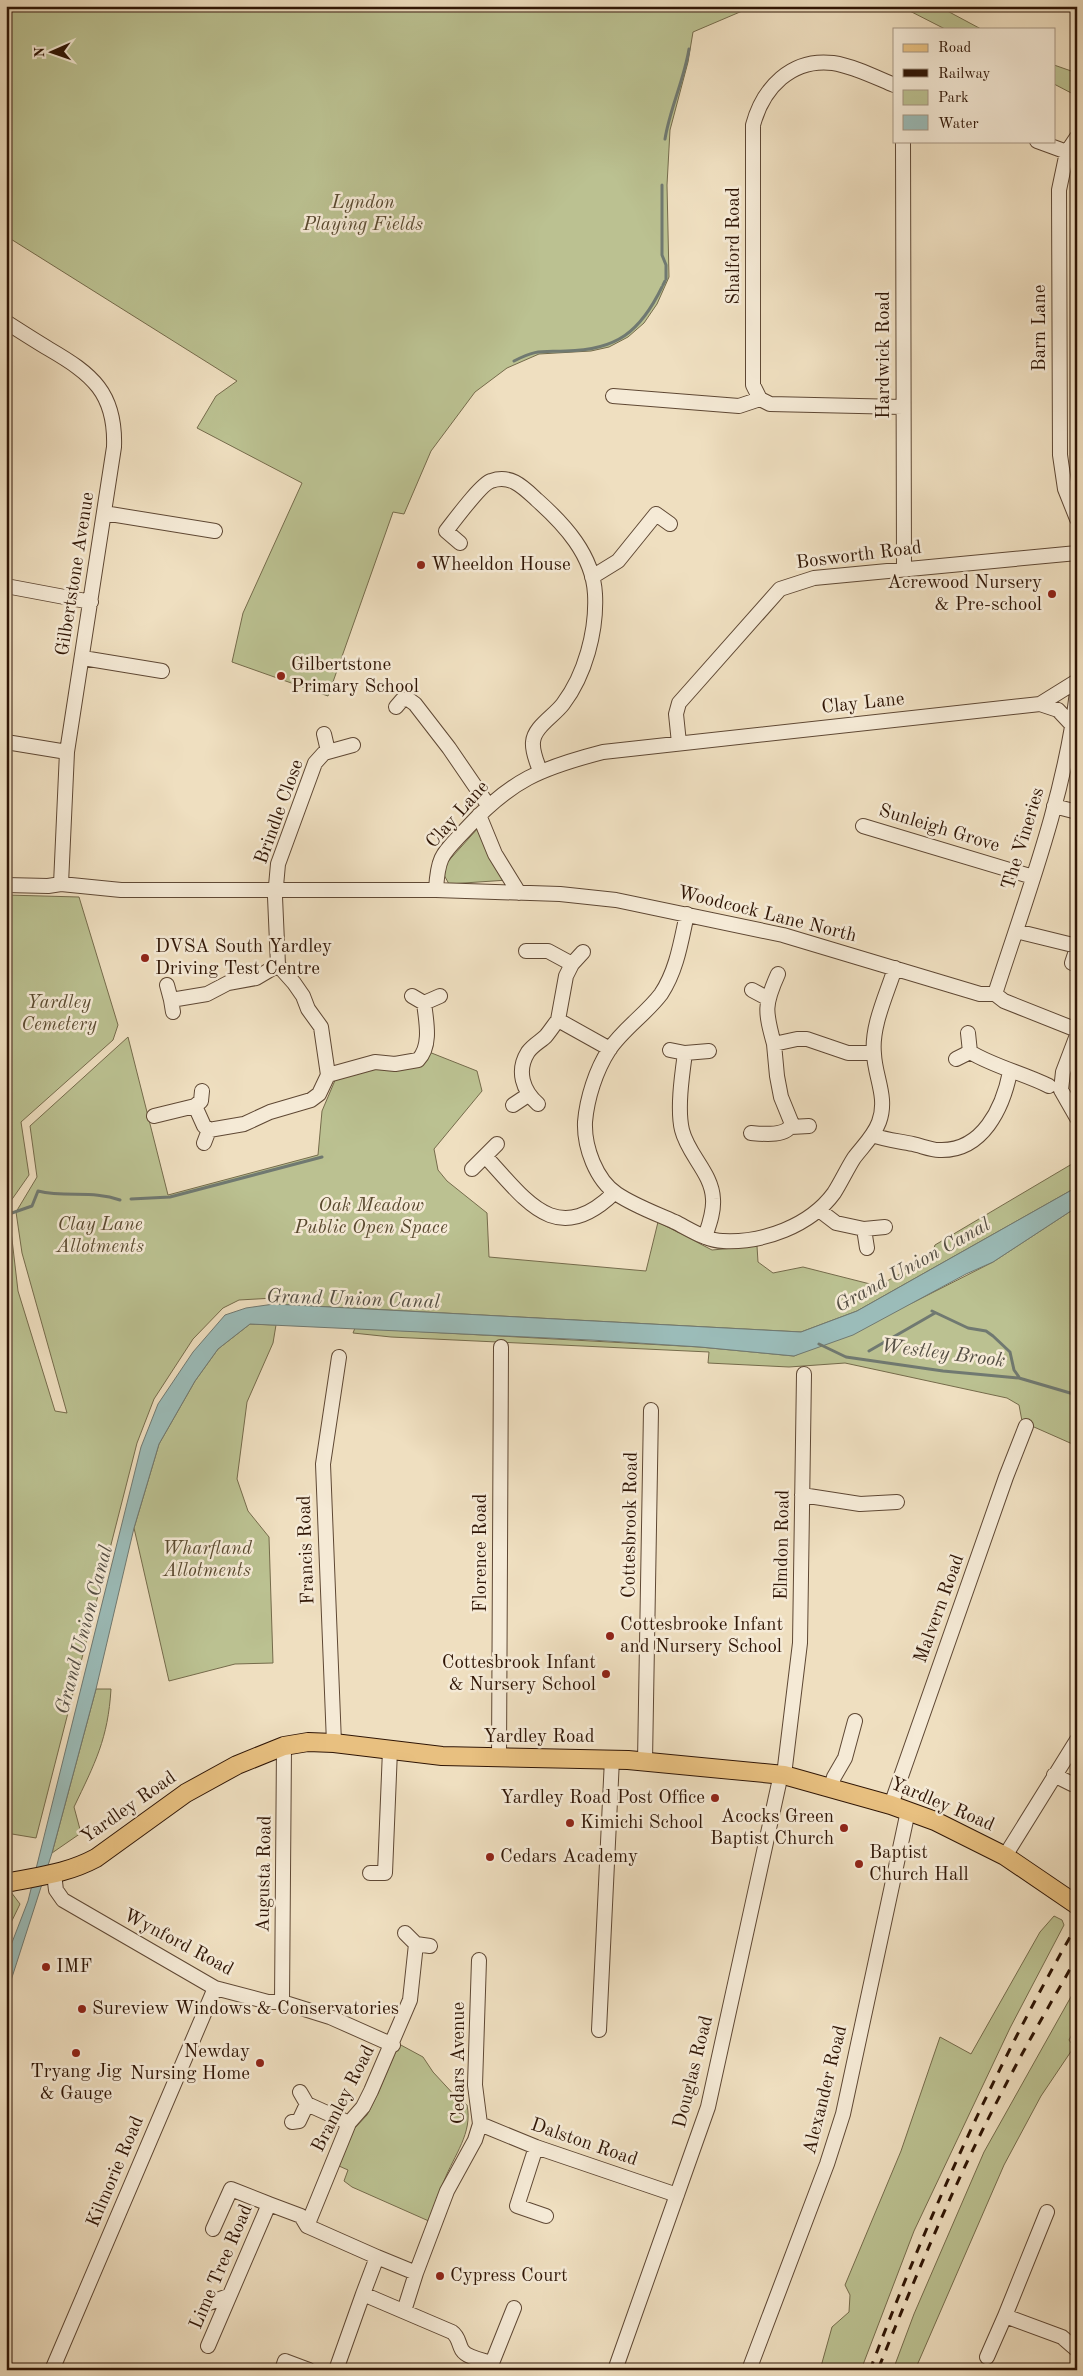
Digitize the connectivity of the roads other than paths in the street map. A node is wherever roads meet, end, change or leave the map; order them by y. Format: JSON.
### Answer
{"nodes":[{"id":1,"x":893,"y":85,"type":"edge"},
{"id":2,"x":1077,"y":137,"type":"edge"},
{"id":3,"x":902,"y":142,"type":"edge"},
{"id":4,"x":1040,"y":142,"type":"edge"},
{"id":5,"x":1067,"y":152,"type":"junction"},
{"id":6,"x":6,"y":322,"type":"edge"},
{"id":7,"x":613,"y":396,"type":"dead end"},
{"id":8,"x":760,"y":399,"type":"junction"},
{"id":9,"x":903,"y":407,"type":"junction"},
{"id":10,"x":104,"y":513,"type":"junction"},
{"id":11,"x":1077,"y":519,"type":"edge"},
{"id":12,"x":670,"y":524,"type":"dead end"},
{"id":13,"x":215,"y":531,"type":"dead end"},
{"id":14,"x":460,"y":543,"type":"dead end"},
{"id":15,"x":1077,"y":553,"type":"edge"},
{"id":16,"x":904,"y":568,"type":"junction"},
{"id":17,"x":592,"y":577,"type":"junction"},
{"id":18,"x":6,"y":586,"type":"edge"},
{"id":19,"x":91,"y":602,"type":"junction"},
{"id":20,"x":83,"y":658,"type":"junction"},
{"id":21,"x":162,"y":671,"type":"dead end"},
{"id":22,"x":1077,"y":680,"type":"edge"},
{"id":23,"x":1077,"y":692,"type":"edge"},
{"id":24,"x":1040,"y":704,"type":"junction"},
{"id":25,"x":396,"y":707,"type":"dead end"},
{"id":26,"x":1073,"y":726,"type":"junction"},
{"id":27,"x":324,"y":734,"type":"dead end"},
{"id":28,"x":6,"y":742,"type":"edge"},
{"id":29,"x":679,"y":743,"type":"junction"},
{"id":30,"x":353,"y":745,"type":"dead end"},
{"id":31,"x":328,"y":751,"type":"junction"},
{"id":32,"x":67,"y":752,"type":"junction"},
{"id":33,"x":540,"y":772,"type":"junction"},
{"id":34,"x":1054,"y":806,"type":"junction"},
{"id":35,"x":484,"y":810,"type":"junction"},
{"id":36,"x":1077,"y":812,"type":"edge"},
{"id":37,"x":863,"y":826,"type":"dead end"},
{"id":38,"x":1033,"y":877,"type":"junction"},
{"id":39,"x":61,"y":884,"type":"junction"},
{"id":40,"x":6,"y":885,"type":"edge"},
{"id":41,"x":275,"y":890,"type":"junction"},
{"id":42,"x":436,"y":890,"type":"junction"},
{"id":43,"x":519,"y":893,"type":"junction"},
{"id":44,"x":687,"y":914,"type":"junction"},
{"id":45,"x":1016,"y":930,"type":"junction"},
{"id":46,"x":1077,"y":947,"type":"edge"},
{"id":47,"x":526,"y":951,"type":"dead end"},
{"id":48,"x":583,"y":952,"type":"dead end"},
{"id":49,"x":1072,"y":963,"type":"dead end"},
{"id":50,"x":572,"y":964,"type":"junction"},
{"id":51,"x":278,"y":965,"type":"junction"},
{"id":52,"x":895,"y":968,"type":"junction"},
{"id":53,"x":778,"y":974,"type":"dead end"},
{"id":54,"x":167,"y":985,"type":"dead end"},
{"id":55,"x":752,"y":990,"type":"dead end"},
{"id":56,"x":995,"y":994,"type":"junction"},
{"id":57,"x":440,"y":996,"type":"dead end"},
{"id":58,"x":767,"y":998,"type":"junction"},
{"id":59,"x":558,"y":1020,"type":"junction"},
{"id":60,"x":1077,"y":1030,"type":"edge"},
{"id":61,"x":968,"y":1033,"type":"dead end"},
{"id":62,"x":1077,"y":1035,"type":"edge"},
{"id":63,"x":774,"y":1044,"type":"junction"},
{"id":64,"x":610,"y":1049,"type":"junction"},
{"id":65,"x":670,"y":1050,"type":"dead end"},
{"id":66,"x":709,"y":1051,"type":"dead end"},
{"id":67,"x":970,"y":1052,"type":"junction"},
{"id":68,"x":685,"y":1053,"type":"junction"},
{"id":69,"x":873,"y":1053,"type":"junction"},
{"id":70,"x":956,"y":1059,"type":"dead end"},
{"id":71,"x":1010,"y":1072,"type":"junction"},
{"id":72,"x":328,"y":1075,"type":"junction"},
{"id":73,"x":1049,"y":1086,"type":"dead end"},
{"id":74,"x":202,"y":1092,"type":"dead end"},
{"id":75,"x":513,"y":1105,"type":"dead end"},
{"id":76,"x":195,"y":1106,"type":"junction"},
{"id":77,"x":154,"y":1116,"type":"dead end"},
{"id":78,"x":1077,"y":1118,"type":"edge"},
{"id":79,"x":809,"y":1126,"type":"dead end"},
{"id":80,"x":791,"y":1127,"type":"junction"},
{"id":81,"x":751,"y":1133,"type":"dead end"},
{"id":82,"x":872,"y":1135,"type":"junction"},
{"id":83,"x":497,"y":1144,"type":"dead end"},
{"id":84,"x":485,"y":1156,"type":"junction"},
{"id":85,"x":472,"y":1169,"type":"dead end"},
{"id":86,"x":614,"y":1193,"type":"junction"},
{"id":87,"x":819,"y":1210,"type":"junction"},
{"id":88,"x":885,"y":1227,"type":"dead end"},
{"id":89,"x":864,"y":1229,"type":"junction"},
{"id":90,"x":705,"y":1237,"type":"junction"},
{"id":91,"x":867,"y":1248,"type":"dead end"},
{"id":92,"x":501,"y":1346,"type":"dead end"},
{"id":93,"x":339,"y":1357,"type":"dead end"},
{"id":94,"x":804,"y":1374,"type":"dead end"},
{"id":95,"x":651,"y":1410,"type":"dead end"},
{"id":96,"x":1026,"y":1426,"type":"dead end"},
{"id":97,"x":802,"y":1495,"type":"junction"},
{"id":98,"x":897,"y":1502,"type":"dead end"},
{"id":99,"x":855,"y":1721,"type":"dead end"},
{"id":100,"x":1077,"y":1740,"type":"edge"},
{"id":101,"x":334,"y":1743,"type":"junction"},
{"id":102,"x":284,"y":1746,"type":"junction"},
{"id":103,"x":390,"y":1750,"type":"junction"},
{"id":104,"x":498,"y":1759,"type":"junction"},
{"id":105,"x":612,"y":1759,"type":"junction"},
{"id":106,"x":645,"y":1761,"type":"junction"},
{"id":107,"x":782,"y":1775,"type":"junction"},
{"id":108,"x":1054,"y":1775,"type":"junction"},
{"id":109,"x":1072,"y":1784,"type":"dead end"},
{"id":110,"x":831,"y":1787,"type":"junction"},
{"id":111,"x":891,"y":1805,"type":"junction"},
{"id":112,"x":908,"y":1811,"type":"junction"},
{"id":113,"x":1004,"y":1856,"type":"junction"},
{"id":114,"x":370,"y":1873,"type":"dead end"},
{"id":115,"x":52,"y":1874,"type":"junction"},
{"id":116,"x":10,"y":1882,"type":"edge"},
{"id":117,"x":1077,"y":1905,"type":"edge"},
{"id":118,"x":405,"y":1932,"type":"dead end"},
{"id":119,"x":479,"y":1960,"type":"dead end"},
{"id":120,"x":215,"y":1988,"type":"junction"},
{"id":121,"x":282,"y":2002,"type":"junction"},
{"id":122,"x":600,"y":2030,"type":"dead end"},
{"id":123,"x":392,"y":2045,"type":"junction"},
{"id":124,"x":292,"y":2122,"type":"dead end"},
{"id":125,"x":349,"y":2124,"type":"junction"},
{"id":126,"x":480,"y":2124,"type":"junction"},
{"id":127,"x":536,"y":2147,"type":"junction"},
{"id":128,"x":676,"y":2195,"type":"junction"},
{"id":129,"x":269,"y":2204,"type":"junction"},
{"id":130,"x":1047,"y":2212,"type":"dead end"},
{"id":131,"x":546,"y":2216,"type":"dead end"},
{"id":132,"x":307,"y":2226,"type":"junction"},
{"id":133,"x":213,"y":2229,"type":"dead end"},
{"id":134,"x":377,"y":2256,"type":"junction"},
{"id":135,"x":416,"y":2273,"type":"junction"},
{"id":136,"x":363,"y":2294,"type":"junction"},
{"id":137,"x":228,"y":2296,"type":"junction"},
{"id":138,"x":209,"y":2303,"type":"dead end"},
{"id":139,"x":514,"y":2308,"type":"dead end"},
{"id":140,"x":404,"y":2312,"type":"junction"},
{"id":141,"x":1006,"y":2316,"type":"junction"},
{"id":142,"x":208,"y":2346,"type":"dead end"},
{"id":143,"x":1077,"y":2350,"type":"edge"},
{"id":144,"x":987,"y":2357,"type":"dead end"},
{"id":145,"x":52,"y":2370,"type":"edge"},
{"id":146,"x":282,"y":2370,"type":"edge"},
{"id":147,"x":309,"y":2370,"type":"edge"},
{"id":148,"x":336,"y":2370,"type":"edge"},
{"id":149,"x":615,"y":2370,"type":"edge"},
{"id":150,"x":750,"y":2370,"type":"edge"}],
"edges":[{"from":1,"to":8,"type":"street","name":"Shalford Road"},
{"from":2,"to":5,"type":"street","name":"Barn Lane"},
{"from":3,"to":9,"type":"street","name":"Hardwick Road"},
{"from":4,"to":5,"type":"street"},
{"from":5,"to":11,"type":"street","name":"Barn Lane"},
{"from":6,"to":10,"type":"street","name":"Gilbertstone Avenue"},
{"from":7,"to":8,"type":"street"},
{"from":8,"to":9,"type":"street"},
{"from":9,"to":16,"type":"street","name":"Hardwick Road"},
{"from":10,"to":13,"type":"street"},
{"from":10,"to":19,"type":"street","name":"Gilbertstone Avenue"},
{"from":12,"to":17,"type":"street"},
{"from":14,"to":17,"type":"street"},
{"from":15,"to":16,"type":"street","name":"Bosworth Road"},
{"from":16,"to":29,"type":"street","name":"Bosworth Road"},
{"from":17,"to":33,"type":"street"},
{"from":18,"to":19,"type":"street"},
{"from":19,"to":20,"type":"street","name":"Gilbertstone Avenue"},
{"from":20,"to":21,"type":"street"},
{"from":20,"to":32,"type":"street","name":"Gilbertstone Avenue"},
{"from":22,"to":24,"type":"street","name":"Clay Lane"},
{"from":23,"to":26,"type":"street","name":"The Vineries"},
{"from":24,"to":26,"type":"street"},
{"from":24,"to":29,"type":"street","name":"Clay Lane"},
{"from":25,"to":35,"type":"street"},
{"from":26,"to":34,"type":"street","name":"The Vineries"},
{"from":27,"to":31,"type":"street","name":"Brindle Close"},
{"from":28,"to":32,"type":"street"},
{"from":29,"to":33,"type":"street","name":"Clay Lane"},
{"from":30,"to":31,"type":"street","name":"Brindle Close"},
{"from":31,"to":41,"type":"street","name":"Brindle Close"},
{"from":32,"to":39,"type":"street","name":"Gilbertstone Avenue"},
{"from":33,"to":35,"type":"street","name":"Clay Lane"},
{"from":34,"to":36,"type":"street"},
{"from":34,"to":38,"type":"street","name":"The Vineries"},
{"from":35,"to":42,"type":"street","name":"Clay Lane"},
{"from":35,"to":43,"type":"street"},
{"from":37,"to":38,"type":"street","name":"Sunleigh Grove"},
{"from":38,"to":45,"type":"street","name":"The Vineries"},
{"from":39,"to":40,"type":"street"},
{"from":39,"to":41,"type":"street"},
{"from":41,"to":42,"type":"street"},
{"from":41,"to":51,"type":"street","name":"Brindle Close"},
{"from":42,"to":43,"type":"street","name":"Woodcock Lane North"},
{"from":43,"to":44,"type":"street","name":"Woodcock Lane North"},
{"from":44,"to":52,"type":"street","name":"Woodcock Lane North"},
{"from":44,"to":64,"type":"street"},
{"from":45,"to":46,"type":"street"},
{"from":45,"to":56,"type":"street","name":"The Vineries"},
{"from":46,"to":49,"type":"street"},
{"from":47,"to":50,"type":"street"},
{"from":48,"to":50,"type":"street"},
{"from":50,"to":59,"type":"street"},
{"from":51,"to":54,"type":"street"},
{"from":51,"to":72,"type":"street"},
{"from":52,"to":56,"type":"street","name":"Woodcock Lane North"},
{"from":52,"to":69,"type":"street"},
{"from":53,"to":58,"type":"street"},
{"from":55,"to":58,"type":"street"},
{"from":56,"to":60,"type":"street","name":"Woodcock Lane North"},
{"from":57,"to":72,"type":"street"},
{"from":58,"to":63,"type":"street"},
{"from":59,"to":64,"type":"street"},
{"from":59,"to":75,"type":"street"},
{"from":61,"to":67,"type":"street"},
{"from":62,"to":78,"type":"street"},
{"from":63,"to":69,"type":"street"},
{"from":63,"to":80,"type":"street"},
{"from":64,"to":86,"type":"street"},
{"from":65,"to":68,"type":"street"},
{"from":66,"to":68,"type":"street"},
{"from":67,"to":70,"type":"street"},
{"from":67,"to":71,"type":"street"},
{"from":68,"to":90,"type":"street"},
{"from":69,"to":82,"type":"street"},
{"from":71,"to":73,"type":"street"},
{"from":71,"to":82,"type":"street"},
{"from":72,"to":76,"type":"street"},
{"from":74,"to":76,"type":"street"},
{"from":76,"to":77,"type":"street"},
{"from":79,"to":80,"type":"street"},
{"from":80,"to":81,"type":"street"},
{"from":82,"to":87,"type":"street"},
{"from":83,"to":84,"type":"street"},
{"from":84,"to":85,"type":"street"},
{"from":84,"to":86,"type":"street"},
{"from":86,"to":90,"type":"street"},
{"from":87,"to":89,"type":"street"},
{"from":87,"to":90,"type":"street"},
{"from":88,"to":89,"type":"street"},
{"from":89,"to":91,"type":"street"},
{"from":92,"to":104,"type":"street","name":"Florence Road"},
{"from":93,"to":101,"type":"street","name":"Francis Road"},
{"from":94,"to":97,"type":"street","name":"Elmdon Road"},
{"from":95,"to":106,"type":"street","name":"Cottesbrook Road"},
{"from":96,"to":111,"type":"street","name":"Malvern Road"},
{"from":97,"to":98,"type":"street"},
{"from":97,"to":107,"type":"street","name":"Elmdon Road"},
{"from":99,"to":110,"type":"street"},
{"from":100,"to":108,"type":"street"},
{"from":101,"to":102,"type":"main road","name":"Yardley Road"},
{"from":101,"to":103,"type":"main road","name":"Yardley Road"},
{"from":102,"to":115,"type":"main road","name":"Yardley Road"},
{"from":102,"to":121,"type":"street","name":"Augusta Road"},
{"from":103,"to":104,"type":"main road","name":"Yardley Road"},
{"from":103,"to":114,"type":"street"},
{"from":104,"to":105,"type":"main road","name":"Yardley Road"},
{"from":105,"to":106,"type":"main road","name":"Yardley Road"},
{"from":105,"to":122,"type":"street"},
{"from":106,"to":107,"type":"main road","name":"Yardley Road"},
{"from":107,"to":110,"type":"main road","name":"Yardley Road"},
{"from":107,"to":128,"type":"street","name":"Douglas Road"},
{"from":108,"to":109,"type":"street"},
{"from":108,"to":113,"type":"street"},
{"from":110,"to":111,"type":"main road","name":"Yardley Road"},
{"from":111,"to":112,"type":"main road","name":"Yardley Road"},
{"from":112,"to":113,"type":"main road","name":"Yardley Road"},
{"from":112,"to":150,"type":"street","name":"Alexander Road"},
{"from":113,"to":117,"type":"main road","name":"Yardley Road"},
{"from":115,"to":116,"type":"main road","name":"Yardley Road"},
{"from":115,"to":120,"type":"street","name":"Wynford Road"},
{"from":118,"to":123,"type":"street","name":"Bramley Road"},
{"from":119,"to":126,"type":"street","name":"Cedars Avenue"},
{"from":120,"to":121,"type":"street","name":"Wynford Road"},
{"from":120,"to":145,"type":"street","name":"Kilmorie Road"},
{"from":121,"to":123,"type":"street","name":"Wynford Road"},
{"from":123,"to":125,"type":"street","name":"Bramley Road"},
{"from":124,"to":125,"type":"street"},
{"from":125,"to":132,"type":"street","name":"Bramley Road"},
{"from":126,"to":127,"type":"street","name":"Dalston Road"},
{"from":126,"to":135,"type":"street","name":"Cedars Avenue"},
{"from":127,"to":128,"type":"street","name":"Dalston Road"},
{"from":127,"to":131,"type":"street"},
{"from":128,"to":149,"type":"street","name":"Douglas Road"},
{"from":129,"to":132,"type":"street","name":"Lime Tree Road"},
{"from":129,"to":133,"type":"street"},
{"from":129,"to":137,"type":"street","name":"Lime Tree Road"},
{"from":130,"to":141,"type":"street"},
{"from":132,"to":134,"type":"street","name":"Lime Tree Road"},
{"from":134,"to":135,"type":"street","name":"Lime Tree Road"},
{"from":134,"to":136,"type":"street"},
{"from":135,"to":140,"type":"street","name":"Cedars Avenue"},
{"from":136,"to":140,"type":"street"},
{"from":136,"to":148,"type":"street"},
{"from":137,"to":138,"type":"street"},
{"from":137,"to":142,"type":"street","name":"Lime Tree Road"},
{"from":139,"to":140,"type":"street"},
{"from":141,"to":143,"type":"street"},
{"from":141,"to":144,"type":"street"},
{"from":146,"to":147,"type":"street"}]}
